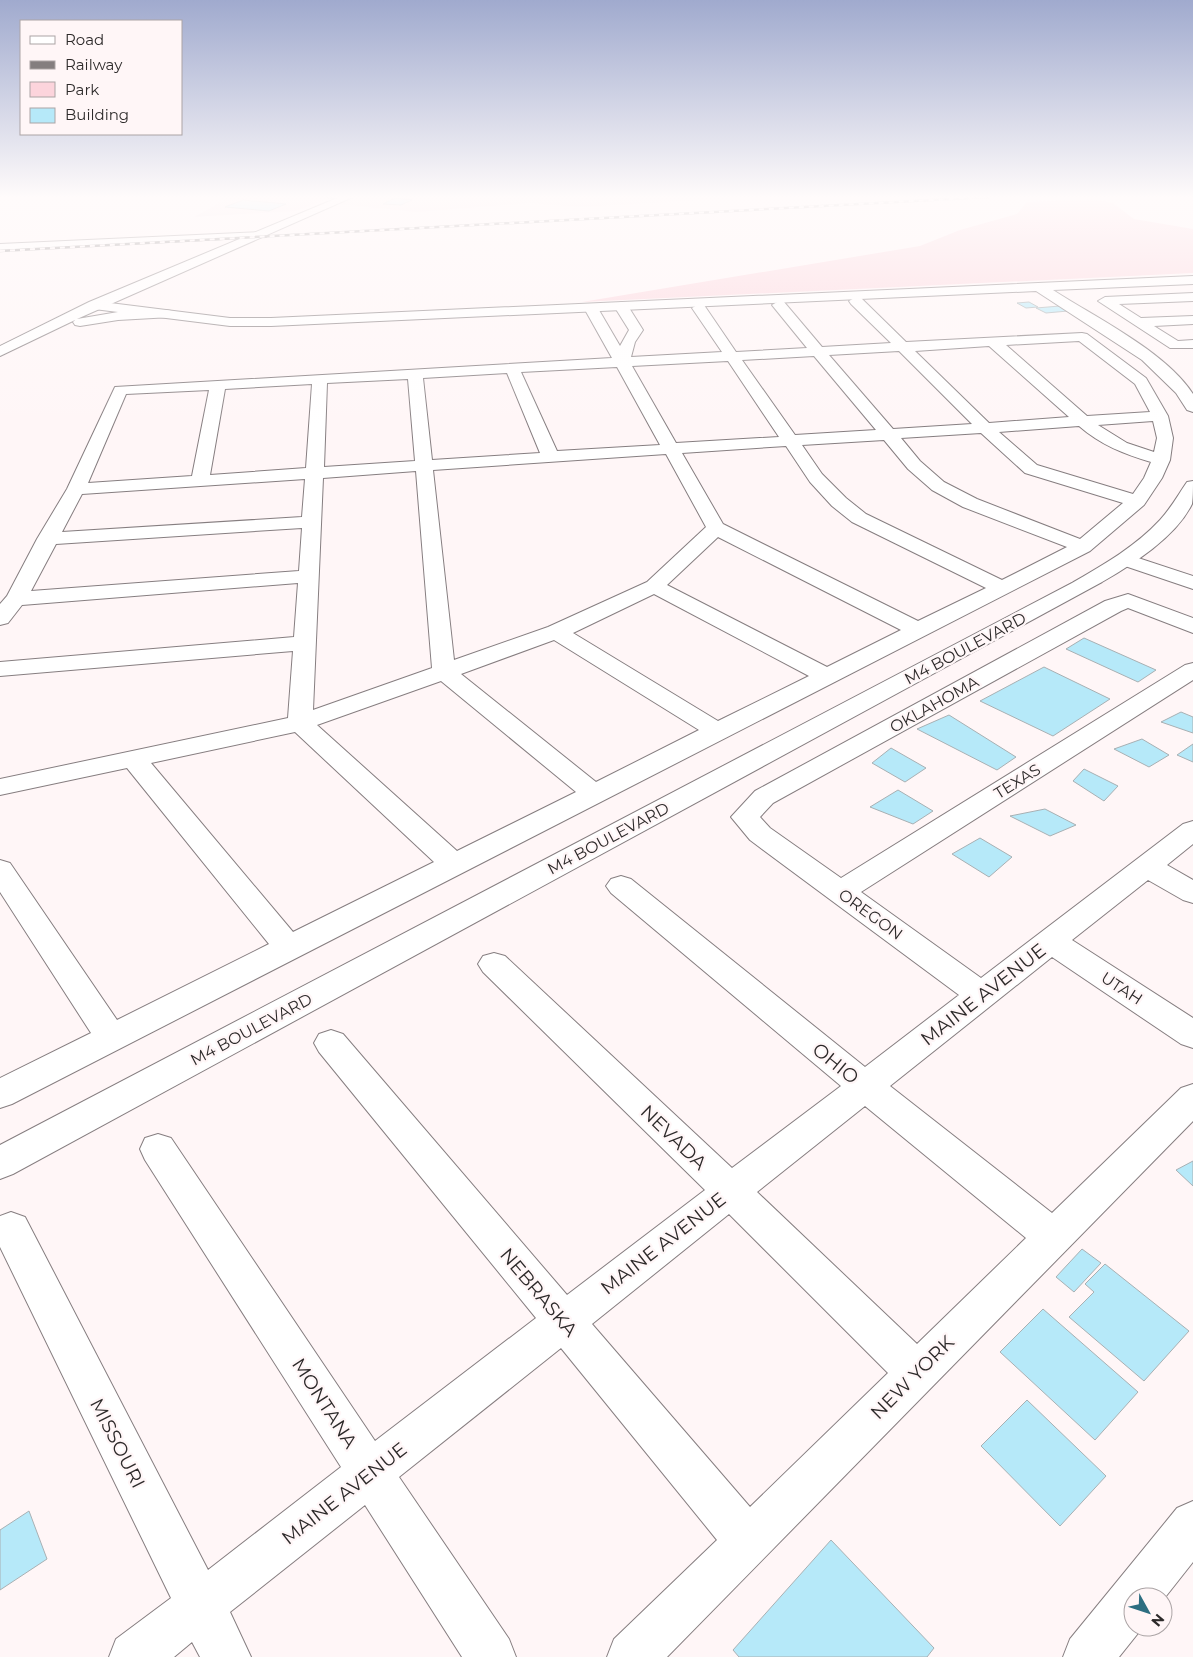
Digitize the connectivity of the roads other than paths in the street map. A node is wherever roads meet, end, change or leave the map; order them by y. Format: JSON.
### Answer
{"nodes":[{"id":1,"x":171,"y":273,"type":"edge"},
{"id":2,"x":1193,"y":280,"type":"edge"},
{"id":3,"x":1086,"y":285,"type":"junction"},
{"id":4,"x":1039,"y":286,"type":"junction"},
{"id":5,"x":138,"y":287,"type":"junction"},
{"id":6,"x":979,"y":288,"type":"junction"},
{"id":7,"x":1193,"y":297,"type":"edge"},
{"id":8,"x":1058,"y":300,"type":"junction"},
{"id":9,"x":856,"y":301,"type":"dead end"},
{"id":10,"x":94,"y":305,"type":"junction"},
{"id":11,"x":779,"y":305,"type":"dead end"},
{"id":12,"x":621,"y":306,"type":"junction"},
{"id":13,"x":591,"y":308,"type":"junction"},
{"id":14,"x":699,"y":308,"type":"dead end"},
{"id":15,"x":166,"y":314,"type":"junction"},
{"id":16,"x":1193,"y":320,"type":"edge"},
{"id":17,"x":1139,"y":322,"type":"junction"},
{"id":18,"x":52,"y":326,"type":"junction"},
{"id":19,"x":993,"y":342,"type":"junction"},
{"id":20,"x":1193,"y":344,"type":"edge"},
{"id":21,"x":903,"y":347,"type":"junction"},
{"id":22,"x":0,"y":352,"type":"edge"},
{"id":23,"x":819,"y":352,"type":"junction"},
{"id":24,"x":732,"y":356,"type":"junction"},
{"id":25,"x":623,"y":362,"type":"junction"},
{"id":26,"x":512,"y":368,"type":"junction"},
{"id":27,"x":415,"y":374,"type":"junction"},
{"id":28,"x":320,"y":379,"type":"junction"},
{"id":29,"x":218,"y":384,"type":"junction"},
{"id":30,"x":1193,"y":407,"type":"edge"},
{"id":31,"x":1160,"y":416,"type":"junction"},
{"id":32,"x":1083,"y":421,"type":"junction"},
{"id":33,"x":985,"y":427,"type":"junction"},
{"id":34,"x":888,"y":434,"type":"junction"},
{"id":35,"x":790,"y":441,"type":"junction"},
{"id":36,"x":672,"y":449,"type":"junction"},
{"id":37,"x":551,"y":457,"type":"junction"},
{"id":38,"x":1161,"y":460,"type":"junction"},
{"id":39,"x":424,"y":465,"type":"junction"},
{"id":40,"x":314,"y":473,"type":"junction"},
{"id":41,"x":200,"y":480,"type":"junction"},
{"id":42,"x":1193,"y":486,"type":"edge"},
{"id":43,"x":76,"y":489,"type":"junction"},
{"id":44,"x":1137,"y":501,"type":"junction"},
{"id":45,"x":312,"y":522,"type":"junction"},
{"id":46,"x":716,"y":528,"type":"junction"},
{"id":47,"x":47,"y":539,"type":"junction"},
{"id":48,"x":1083,"y":547,"type":"junction"},
{"id":49,"x":1133,"y":555,"type":"junction"},
{"id":50,"x":1193,"y":568,"type":"edge"},
{"id":51,"x":309,"y":576,"type":"junction"},
{"id":52,"x":1193,"y":583,"type":"edge"},
{"id":53,"x":654,"y":586,"type":"junction"},
{"id":54,"x":1002,"y":588,"type":"junction"},
{"id":55,"x":16,"y":599,"type":"junction"},
{"id":56,"x":0,"y":618,"type":"edge"},
{"id":57,"x":1193,"y":626,"type":"edge"},
{"id":58,"x":919,"y":630,"type":"junction"},
{"id":59,"x":556,"y":632,"type":"junction"},
{"id":60,"x":305,"y":643,"type":"junction"},
{"id":61,"x":0,"y":669,"type":"edge"},
{"id":62,"x":1193,"y":670,"type":"edge"},
{"id":63,"x":444,"y":672,"type":"junction"},
{"id":64,"x":827,"y":676,"type":"junction"},
{"id":65,"x":300,"y":723,"type":"junction"},
{"id":66,"x":718,"y":731,"type":"junction"},
{"id":67,"x":133,"y":758,"type":"junction"},
{"id":68,"x":0,"y":787,"type":"edge"},
{"id":69,"x":595,"y":794,"type":"junction"},
{"id":70,"x":1193,"y":830,"type":"edge"},
{"id":71,"x":760,"y":834,"type":"joint"},
{"id":72,"x":455,"y":865,"type":"junction"},
{"id":73,"x":1147,"y":866,"type":"junction"},
{"id":74,"x":0,"y":870,"type":"edge"},
{"id":75,"x":621,"y":886,"type":"dead end"},
{"id":76,"x":840,"y":892,"type":"junction"},
{"id":77,"x":1193,"y":893,"type":"edge"},
{"id":78,"x":1051,"y":941,"type":"junction"},
{"id":79,"x":289,"y":948,"type":"junction"},
{"id":80,"x":494,"y":964,"type":"dead end"},
{"id":81,"x":982,"y":995,"type":"junction"},
{"id":82,"x":1193,"y":1034,"type":"edge"},
{"id":83,"x":111,"y":1037,"type":"junction"},
{"id":84,"x":331,"y":1044,"type":"dead end"},
{"id":85,"x":864,"y":1086,"type":"junction"},
{"id":86,"x":0,"y":1094,"type":"edge"},
{"id":87,"x":1193,"y":1098,"type":"edge"},
{"id":88,"x":158,"y":1150,"type":"dead end"},
{"id":89,"x":0,"y":1163,"type":"edge"},
{"id":90,"x":730,"y":1191,"type":"junction"},
{"id":91,"x":11,"y":1229,"type":"dead end"},
{"id":92,"x":1053,"y":1237,"type":"junction"},
{"id":93,"x":564,"y":1321,"type":"junction"},
{"id":94,"x":917,"y":1373,"type":"junction"},
{"id":95,"x":370,"y":1473,"type":"junction"},
{"id":96,"x":1193,"y":1524,"type":"edge"},
{"id":97,"x":748,"y":1541,"type":"junction"},
{"id":98,"x":1143,"y":1587,"type":"edge"},
{"id":99,"x":200,"y":1606,"type":"junction"},
{"id":100,"x":1123,"y":1612,"type":"edge"},
{"id":101,"x":134,"y":1657,"type":"edge"},
{"id":102,"x":226,"y":1657,"type":"edge"},
{"id":103,"x":491,"y":1657,"type":"edge"},
{"id":104,"x":632,"y":1657,"type":"edge"},
{"id":105,"x":1088,"y":1657,"type":"edge"}],
"edges":[{"from":1,"to":5,"type":"main road"},
{"from":2,"to":3,"type":"main road"},
{"from":3,"to":4,"type":"main road"},
{"from":3,"to":8,"type":"main road"},
{"from":4,"to":6,"type":"main road"},
{"from":4,"to":8,"type":"main road"},
{"from":5,"to":10,"type":"main road"},
{"from":5,"to":15,"type":"main road"},
{"from":6,"to":8,"type":"main road"},
{"from":6,"to":12,"type":"main road"},
{"from":7,"to":17,"type":"main road"},
{"from":8,"to":30,"type":"main road"},
{"from":9,"to":21,"type":"main road"},
{"from":10,"to":15,"type":"main road"},
{"from":10,"to":18,"type":"main road"},
{"from":11,"to":23,"type":"main road"},
{"from":12,"to":13,"type":"main road"},
{"from":12,"to":25,"type":"main road"},
{"from":13,"to":15,"type":"main road"},
{"from":13,"to":25,"type":"main road"},
{"from":14,"to":24,"type":"main road"},
{"from":15,"to":18,"type":"main road"},
{"from":16,"to":17,"type":"main road"},
{"from":17,"to":20,"type":"main road"},
{"from":18,"to":22,"type":"main road"},
{"from":19,"to":21,"type":"main road"},
{"from":19,"to":31,"type":"main road"},
{"from":19,"to":32,"type":"main road"},
{"from":21,"to":23,"type":"main road"},
{"from":21,"to":33,"type":"main road"},
{"from":23,"to":24,"type":"main road"},
{"from":23,"to":34,"type":"main road"},
{"from":24,"to":25,"type":"main road"},
{"from":24,"to":35,"type":"main road"},
{"from":25,"to":26,"type":"main road"},
{"from":25,"to":36,"type":"main road"},
{"from":26,"to":27,"type":"main road"},
{"from":26,"to":37,"type":"main road"},
{"from":27,"to":28,"type":"main road"},
{"from":27,"to":39,"type":"main road"},
{"from":28,"to":29,"type":"main road"},
{"from":28,"to":40,"type":"main road"},
{"from":29,"to":41,"type":"main road"},
{"from":29,"to":43,"type":"main road"},
{"from":31,"to":32,"type":"main road"},
{"from":31,"to":38,"type":"main road"},
{"from":32,"to":33,"type":"main road"},
{"from":32,"to":38,"type":"main road"},
{"from":33,"to":34,"type":"main road"},
{"from":33,"to":44,"type":"main road"},
{"from":34,"to":35,"type":"main road"},
{"from":34,"to":48,"type":"main road"},
{"from":35,"to":36,"type":"main road"},
{"from":35,"to":54,"type":"main road"},
{"from":36,"to":37,"type":"main road"},
{"from":36,"to":46,"type":"main road"},
{"from":37,"to":39,"type":"main road"},
{"from":38,"to":44,"type":"main road"},
{"from":39,"to":40,"type":"main road"},
{"from":39,"to":63,"type":"main road"},
{"from":40,"to":41,"type":"main road"},
{"from":40,"to":45,"type":"main road"},
{"from":41,"to":43,"type":"main road"},
{"from":42,"to":49,"type":"main road","name":"M4 BOULEVARD"},
{"from":43,"to":47,"type":"main road"},
{"from":44,"to":48,"type":"main road"},
{"from":45,"to":47,"type":"main road"},
{"from":45,"to":51,"type":"main road"},
{"from":46,"to":53,"type":"main road"},
{"from":46,"to":58,"type":"main road"},
{"from":47,"to":55,"type":"main road"},
{"from":48,"to":54,"type":"main road"},
{"from":49,"to":50,"type":"main road"},
{"from":49,"to":52,"type":"main road"},
{"from":49,"to":89,"type":"main road","name":"M4 BOULEVARD"},
{"from":51,"to":55,"type":"main road"},
{"from":51,"to":60,"type":"main road"},
{"from":53,"to":59,"type":"main road"},
{"from":53,"to":64,"type":"main road"},
{"from":54,"to":58,"type":"main road"},
{"from":55,"to":56,"type":"main road"},
{"from":57,"to":71,"type":"main road","name":"OKLAHOMA"},
{"from":58,"to":64,"type":"main road"},
{"from":59,"to":63,"type":"main road"},
{"from":59,"to":66,"type":"main road"},
{"from":60,"to":61,"type":"main road"},
{"from":60,"to":65,"type":"main road"},
{"from":62,"to":76,"type":"main road","name":"TEXAS"},
{"from":63,"to":65,"type":"main road"},
{"from":63,"to":69,"type":"main road"},
{"from":64,"to":66,"type":"main road"},
{"from":65,"to":67,"type":"main road"},
{"from":65,"to":72,"type":"main road"},
{"from":66,"to":69,"type":"main road"},
{"from":67,"to":68,"type":"main road"},
{"from":67,"to":79,"type":"main road"},
{"from":69,"to":72,"type":"main road"},
{"from":70,"to":73,"type":"main road","name":"MAINE AVENUE"},
{"from":71,"to":76,"type":"main road","name":"OREGON"},
{"from":72,"to":79,"type":"main road"},
{"from":73,"to":77,"type":"main road"},
{"from":73,"to":78,"type":"main road","name":"MAINE AVENUE"},
{"from":74,"to":83,"type":"main road"},
{"from":75,"to":85,"type":"main road","name":"OHIO"},
{"from":76,"to":81,"type":"main road","name":"OREGON"},
{"from":78,"to":81,"type":"main road","name":"MAINE AVENUE"},
{"from":78,"to":82,"type":"main road","name":"UTAH"},
{"from":79,"to":83,"type":"main road"},
{"from":80,"to":90,"type":"main road","name":"NEVADA"},
{"from":81,"to":85,"type":"main road","name":"MAINE AVENUE"},
{"from":83,"to":86,"type":"main road"},
{"from":84,"to":93,"type":"main road","name":"NEBRASKA"},
{"from":85,"to":90,"type":"main road","name":"MAINE AVENUE"},
{"from":85,"to":92,"type":"main road","name":"OHIO"},
{"from":87,"to":92,"type":"main road","name":"NEW YORK"},
{"from":88,"to":95,"type":"main road","name":"MONTANA"},
{"from":90,"to":93,"type":"main road","name":"MAINE AVENUE"},
{"from":90,"to":94,"type":"main road","name":"NEVADA"},
{"from":91,"to":99,"type":"main road","name":"MISSOURI"},
{"from":92,"to":94,"type":"main road","name":"NEW YORK"},
{"from":93,"to":95,"type":"main road","name":"MAINE AVENUE"},
{"from":93,"to":97,"type":"main road","name":"NEBRASKA"},
{"from":94,"to":97,"type":"main road","name":"NEW YORK"},
{"from":95,"to":99,"type":"main road","name":"MAINE AVENUE"},
{"from":95,"to":103,"type":"main road","name":"MONTANA"},
{"from":96,"to":98,"type":"main road"},
{"from":97,"to":104,"type":"main road","name":"NEW YORK"},
{"from":99,"to":101,"type":"main road","name":"MAINE AVENUE"},
{"from":99,"to":102,"type":"main road","name":"MISSOURI"},
{"from":100,"to":105,"type":"main road"}]}
